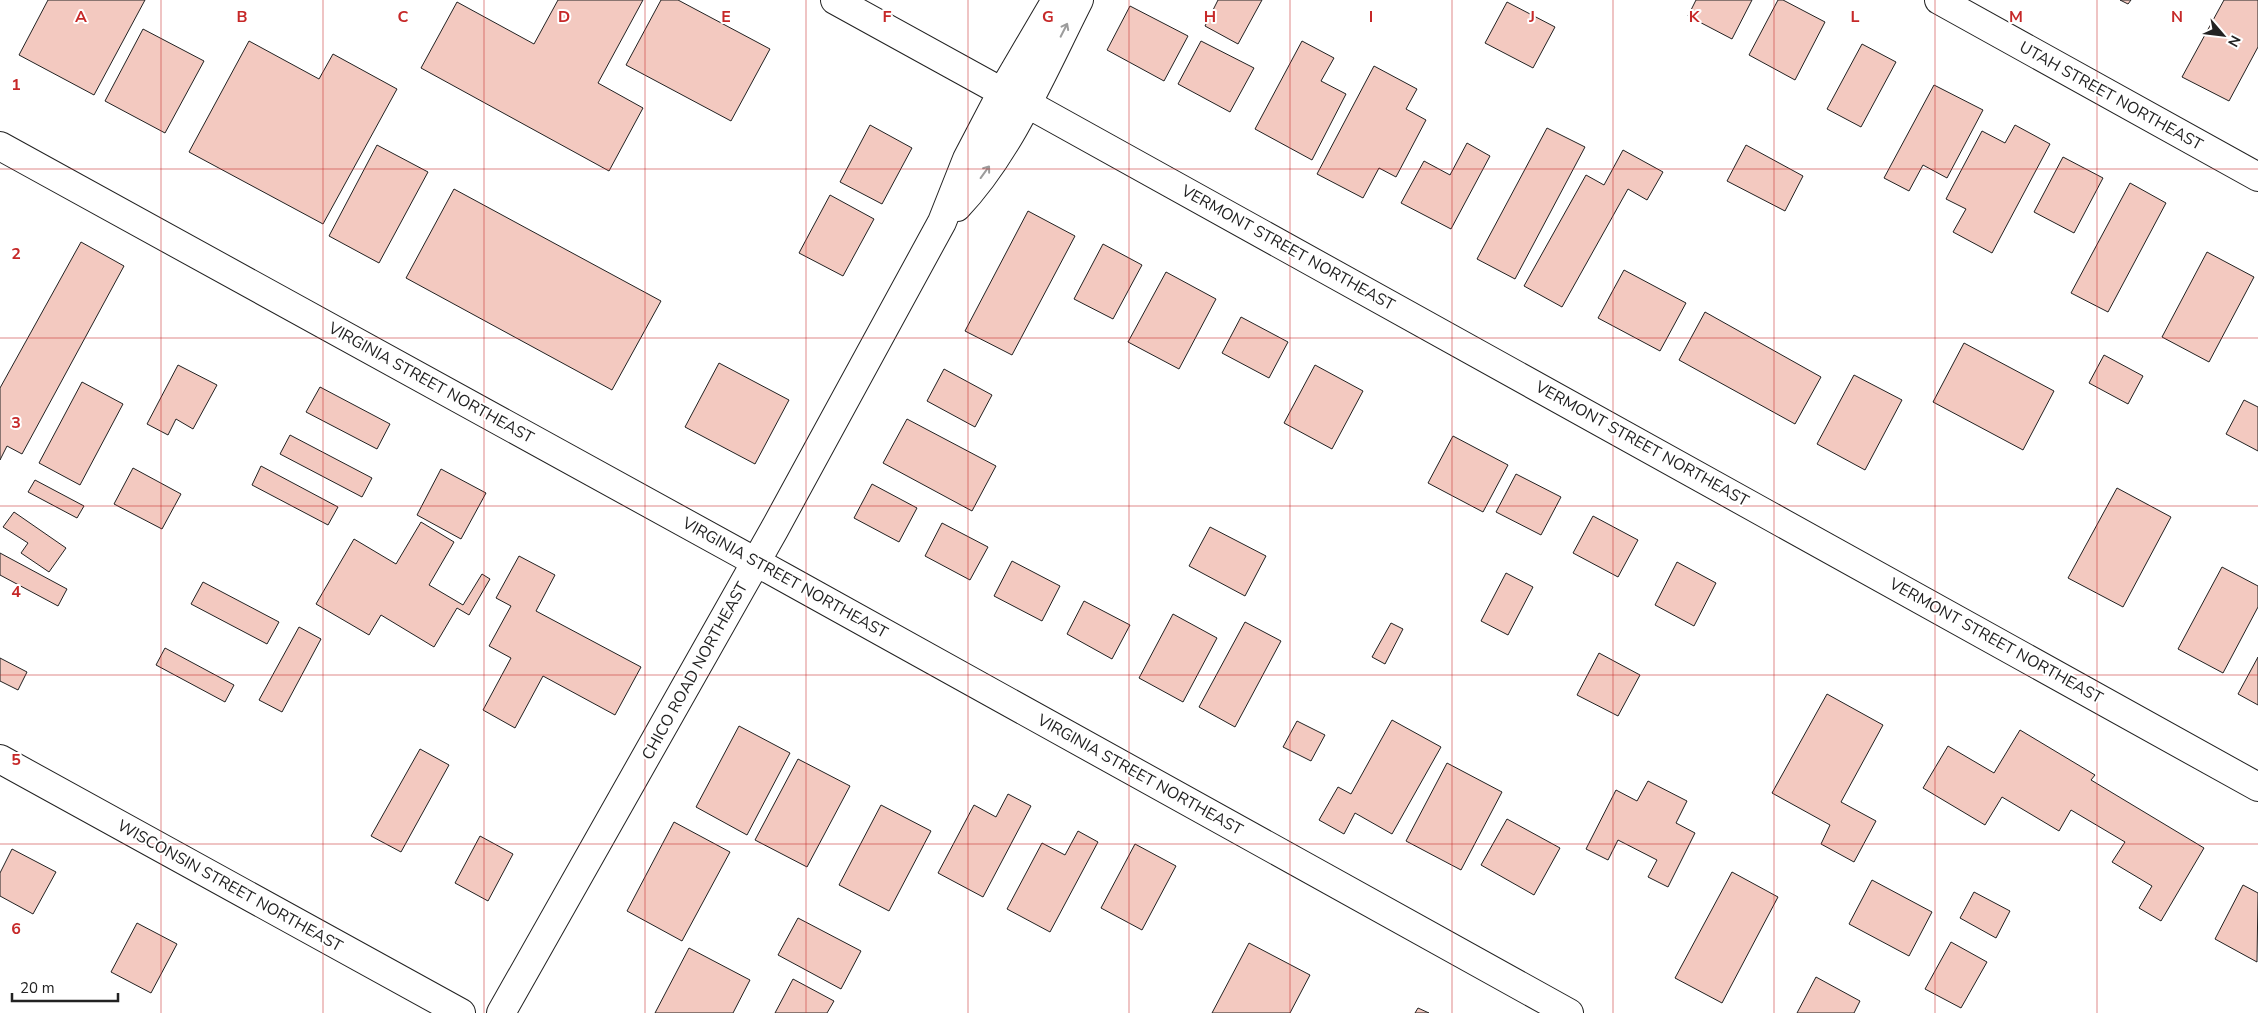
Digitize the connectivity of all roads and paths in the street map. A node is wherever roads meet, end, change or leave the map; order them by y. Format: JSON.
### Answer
{"nodes":[{"id":1,"x":835,"y":0,"type":"edge"},
{"id":2,"x":1056,"y":0,"type":"edge"},
{"id":3,"x":1079,"y":0,"type":"edge"},
{"id":4,"x":1939,"y":0,"type":"edge"},
{"id":5,"x":1014,"y":98,"type":"junction"},
{"id":6,"x":0,"y":146,"type":"edge"},
{"id":7,"x":2258,"y":177,"type":"edge"},
{"id":8,"x":756,"y":562,"type":"junction"},
{"id":9,"x":0,"y":759,"type":"edge"},
{"id":10,"x":2258,"y":787,"type":"edge"},
{"id":11,"x":461,"y":1013,"type":"edge"},
{"id":12,"x":502,"y":1013,"type":"edge"},
{"id":13,"x":1569,"y":1013,"type":"edge"}],
"edges":[{"from":1,"to":5,"type":"street","name":"VERMONT STREET NORTHEAST"},
{"from":2,"to":5,"type":"street","name":"CHICO ROAD NORTHEAST"},
{"from":5,"to":3,"type":"street","name":"CHICO ROAD NORTHEAST","one_way":true},
{"from":4,"to":7,"type":"street","name":"UTAH STREET NORTHEAST"},
{"from":5,"to":8,"type":"street","name":"CHICO ROAD NORTHEAST"},
{"from":5,"to":10,"type":"street","name":"VERMONT STREET NORTHEAST"},
{"from":6,"to":8,"type":"street","name":"VIRGINIA STREET NORTHEAST"},
{"from":8,"to":12,"type":"street","name":"CHICO ROAD NORTHEAST"},
{"from":8,"to":13,"type":"street","name":"VIRGINIA STREET NORTHEAST"},
{"from":9,"to":11,"type":"street","name":"WISCONSIN STREET NORTHEAST"}]}
